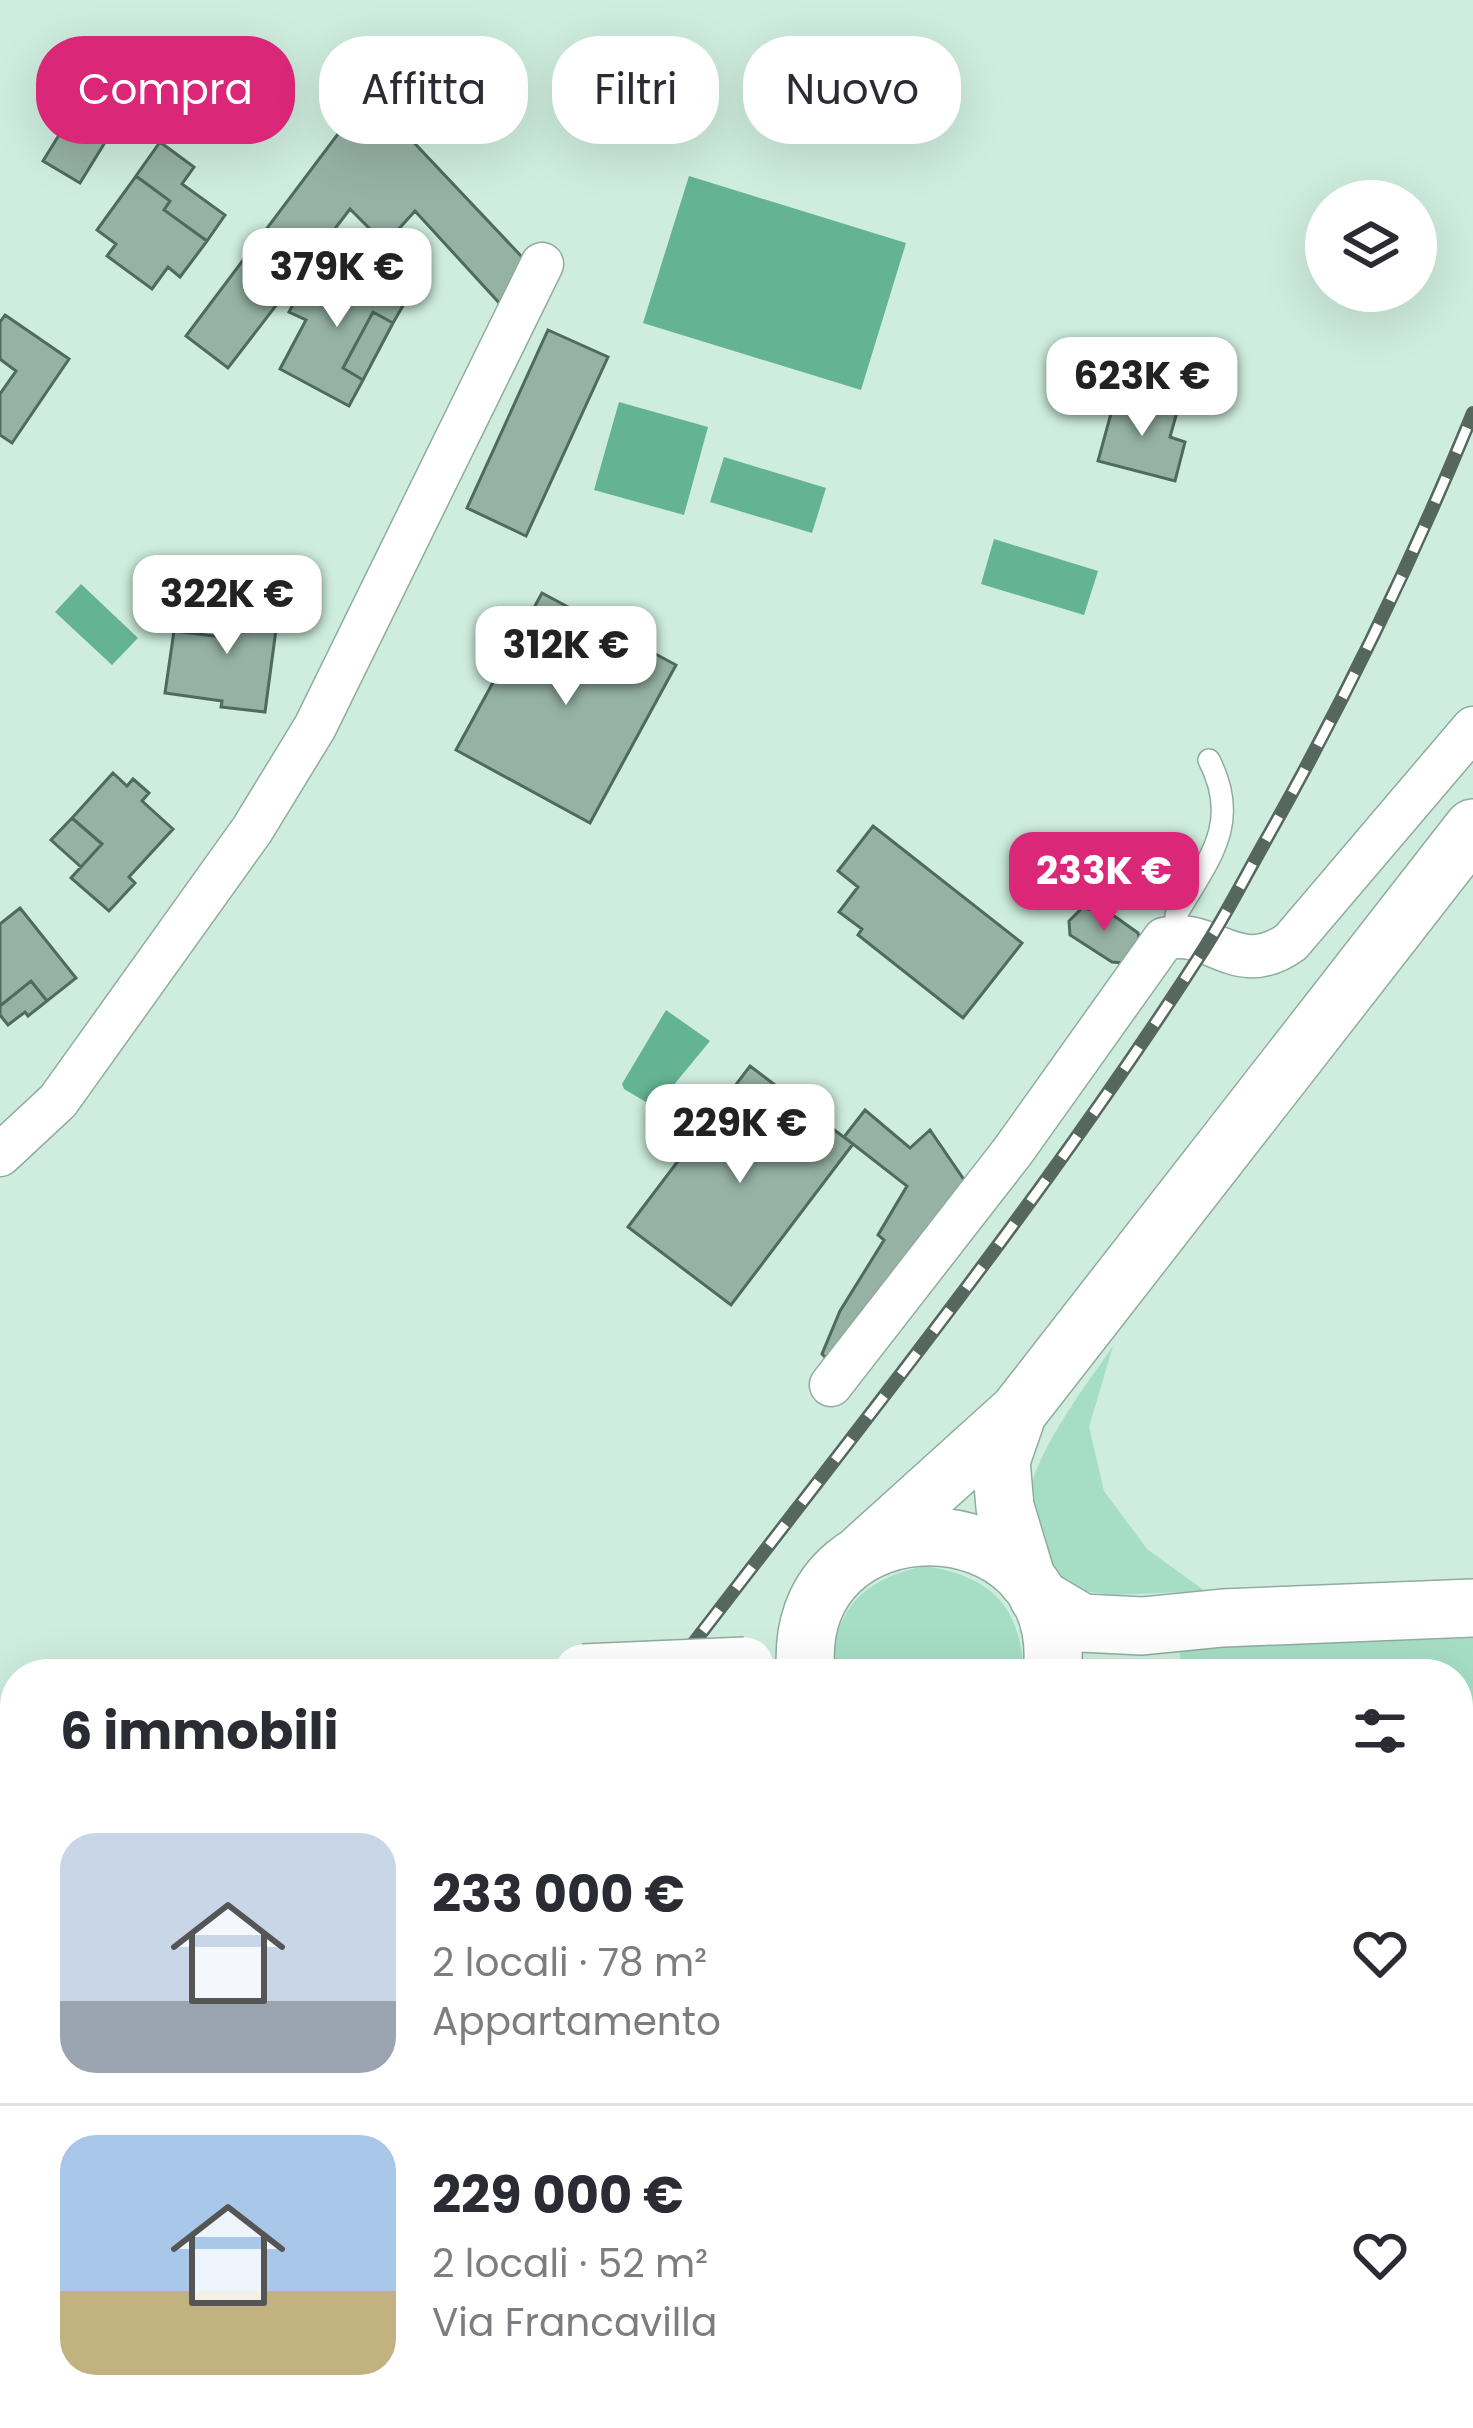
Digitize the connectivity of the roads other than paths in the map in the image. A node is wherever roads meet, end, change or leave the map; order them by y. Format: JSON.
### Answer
{"nodes":[{"id":1,"x":542,"y":264,"type":"dead end"},
{"id":2,"x":1473,"y":728,"type":"edge"},
{"id":3,"x":1209,"y":760,"type":"dead end"},
{"id":4,"x":1473,"y":829,"type":"edge"},
{"id":5,"x":1181,"y":934,"type":"junction"},
{"id":6,"x":0,"y":1155,"type":"edge"},
{"id":7,"x":831,"y":1385,"type":"dead end"},
{"id":8,"x":1018,"y":1412,"type":"junction"},
{"id":9,"x":862,"y":1552,"type":"junction"},
{"id":10,"x":1033,"y":1589,"type":"junction"},
{"id":11,"x":1473,"y":1608,"type":"edge"},
{"id":12,"x":812,"y":1614,"type":"junction"},
{"id":13,"x":1142,"y":1627,"type":"junction"},
{"id":14,"x":765,"y":1659,"type":"edge"},
{"id":15,"x":806,"y":1659,"type":"edge"},
{"id":16,"x":1051,"y":1659,"type":"edge"},
{"id":17,"x":1088,"y":1659,"type":"edge"}],
"edges":[{"from":1,"to":6,"type":"street"},
{"from":2,"to":5,"type":"street"},
{"from":3,"to":5,"type":"lane"},
{"from":4,"to":8,"type":"main road"},
{"from":5,"to":7,"type":"street"},
{"from":8,"to":9,"type":"main road"},
{"from":8,"to":10,"type":"main road"},
{"from":9,"to":10,"type":"main road"},
{"from":9,"to":12,"type":"main road"},
{"from":10,"to":13,"type":"main road"},
{"from":10,"to":16,"type":"main road"},
{"from":11,"to":13,"type":"main road"},
{"from":12,"to":14,"type":"main road"},
{"from":12,"to":15,"type":"main road"},
{"from":13,"to":17,"type":"main road"}]}
